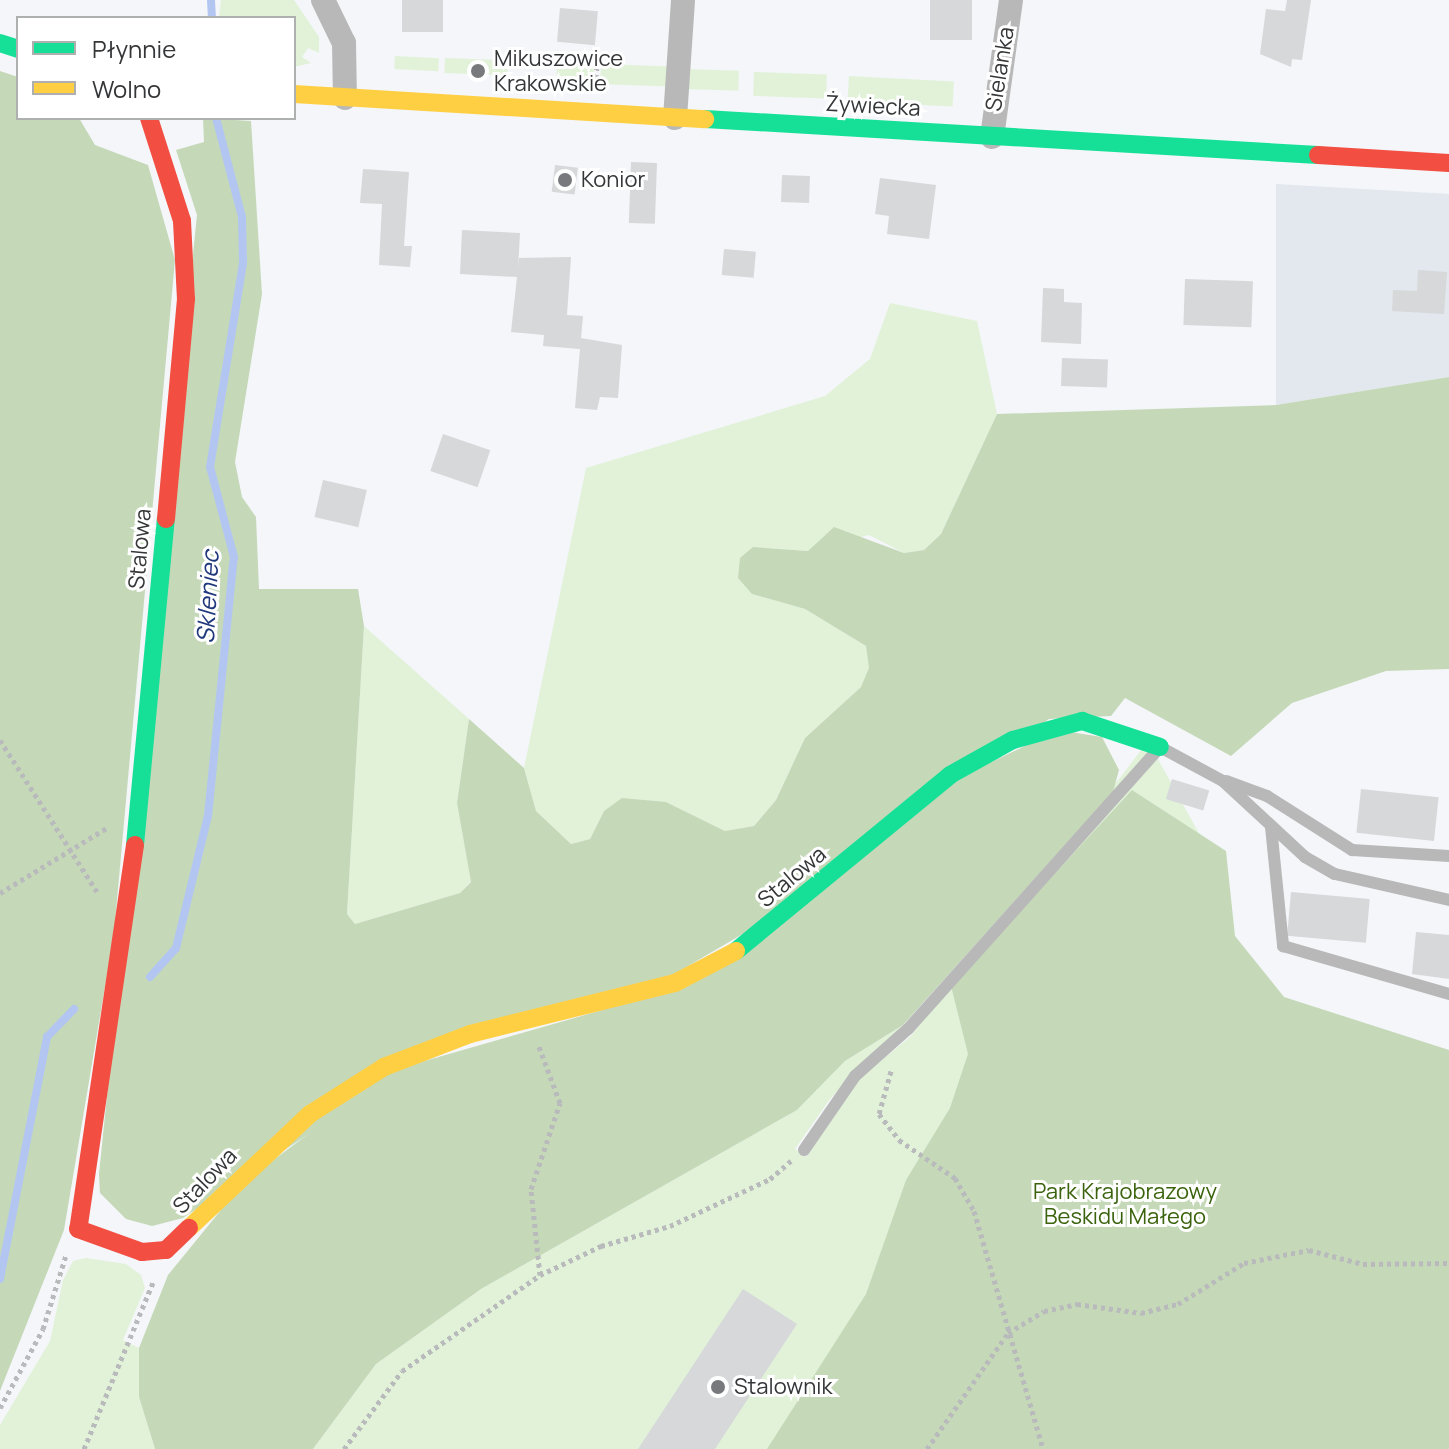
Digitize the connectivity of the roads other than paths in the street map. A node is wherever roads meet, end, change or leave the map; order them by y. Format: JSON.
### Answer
{"nodes":[{"id":1,"x":323,"y":0,"type":"edge"},
{"id":2,"x":683,"y":0,"type":"edge"},
{"id":3,"x":1011,"y":0,"type":"edge"},
{"id":4,"x":296,"y":94,"type":"edge"},
{"id":5,"x":345,"y":98,"type":"junction"},
{"id":6,"x":675,"y":118,"type":"junction"},
{"id":7,"x":150,"y":120,"type":"edge"},
{"id":8,"x":992,"y":137,"type":"junction"},
{"id":9,"x":1449,"y":163,"type":"edge"},
{"id":10,"x":1160,"y":747,"type":"junction"},
{"id":11,"x":1223,"y":781,"type":"junction"},
{"id":12,"x":1271,"y":827,"type":"junction"},
{"id":13,"x":1449,"y":856,"type":"edge"},
{"id":14,"x":1449,"y":900,"type":"edge"},
{"id":15,"x":1449,"y":994,"type":"edge"},
{"id":16,"x":804,"y":1150,"type":"road end"}],
"edges":[{"from":1,"to":5,"type":"street"},
{"from":2,"to":6,"type":"street"},
{"from":3,"to":8,"type":"street","name":"Sielanka"},
{"from":4,"to":5,"type":"street","name":"Żywiecka"},
{"from":5,"to":6,"type":"street","name":"Żywiecka"},
{"from":6,"to":8,"type":"street","name":"Żywiecka"},
{"from":7,"to":10,"type":"street","name":"Stalowa"},
{"from":8,"to":9,"type":"street","name":"Żywiecka"},
{"from":10,"to":11,"type":"lane","name":"Stalowa"},
{"from":10,"to":16,"type":"lane"},
{"from":11,"to":12,"type":"lane","name":"Stalowa"},
{"from":11,"to":13,"type":"lane"},
{"from":12,"to":14,"type":"lane","name":"Stalowa"},
{"from":12,"to":15,"type":"lane"}]}
